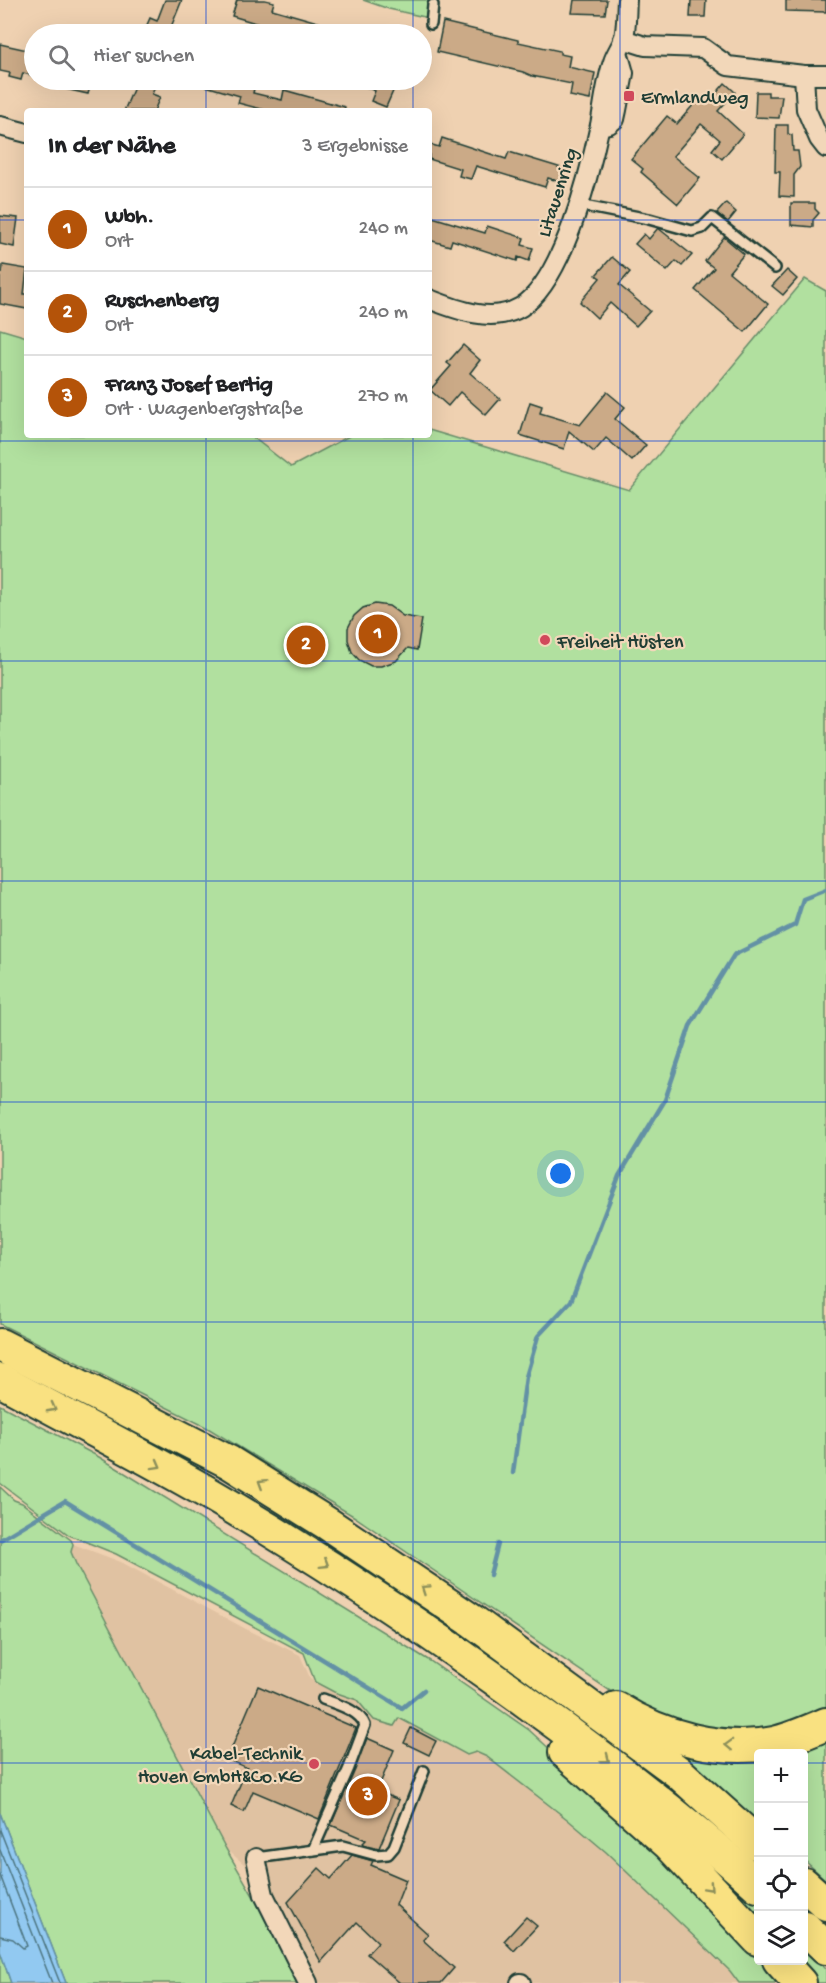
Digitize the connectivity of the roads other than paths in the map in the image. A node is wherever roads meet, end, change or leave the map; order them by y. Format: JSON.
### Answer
{"nodes":[{"id":1,"x":627,"y":0,"type":"edge"},
{"id":2,"x":433,"y":5,"type":"dead end"},
{"id":3,"x":431,"y":24,"type":"dead end"},
{"id":4,"x":621,"y":45,"type":"junction"},
{"id":5,"x":804,"y":75,"type":"junction"},
{"id":6,"x":826,"y":75,"type":"edge"},
{"id":7,"x":0,"y":126,"type":"edge"},
{"id":8,"x":24,"y":132,"type":"edge"},
{"id":9,"x":826,"y":148,"type":"edge"},
{"id":10,"x":579,"y":205,"type":"junction"},
{"id":11,"x":775,"y":268,"type":"dead end"},
{"id":12,"x":432,"y":300,"type":"edge"},
{"id":13,"x":0,"y":1345,"type":"edge"},
{"id":14,"x":0,"y":1380,"type":"edge"},
{"id":15,"x":474,"y":1622,"type":"junction"},
{"id":16,"x":457,"y":1650,"type":"junction"},
{"id":17,"x":323,"y":1699,"type":"dead end"},
{"id":18,"x":826,"y":1724,"type":"edge"},
{"id":19,"x":424,"y":1771,"type":"dead end"},
{"id":20,"x":754,"y":1840,"type":"edge"},
{"id":21,"x":313,"y":1850,"type":"junction"},
{"id":22,"x":256,"y":1858,"type":"joint"},
{"id":23,"x":754,"y":1882,"type":"edge"},
{"id":24,"x":808,"y":1888,"type":"edge"},
{"id":25,"x":826,"y":1904,"type":"edge"},
{"id":26,"x":808,"y":1931,"type":"edge"},
{"id":27,"x":754,"y":1934,"type":"edge"},
{"id":28,"x":826,"y":1948,"type":"edge"},
{"id":29,"x":784,"y":1965,"type":"edge"},
{"id":30,"x":308,"y":1983,"type":"edge"},
{"id":31,"x":800,"y":1983,"type":"edge"}],
"edges":[{"from":1,"to":4,"type":"street","name":"Litauenring"},
{"from":2,"to":3,"type":"lane"},
{"from":4,"to":5,"type":"street"},
{"from":4,"to":10,"type":"street","name":"Litauenring"},
{"from":5,"to":6,"type":"street"},
{"from":5,"to":9,"type":"street"},
{"from":7,"to":8,"type":"street"},
{"from":10,"to":11,"type":"lane"},
{"from":10,"to":12,"type":"street","name":"Litauenring"},
{"from":15,"to":13,"type":"highway","one_way":true},
{"from":14,"to":16,"type":"highway","one_way":true},
{"from":18,"to":15,"type":"highway","one_way":true},
{"from":15,"to":20,"type":"highway"},
{"from":16,"to":23,"type":"highway","one_way":true},
{"from":16,"to":27,"type":"highway","one_way":true},
{"from":17,"to":21,"type":"lane"},
{"from":19,"to":21,"type":"lane"},
{"from":21,"to":22,"type":"lane"},
{"from":22,"to":30,"type":"street"},
{"from":24,"to":25,"type":"highway"},
{"from":26,"to":28,"type":"highway"},
{"from":29,"to":31,"type":"highway"}]}
